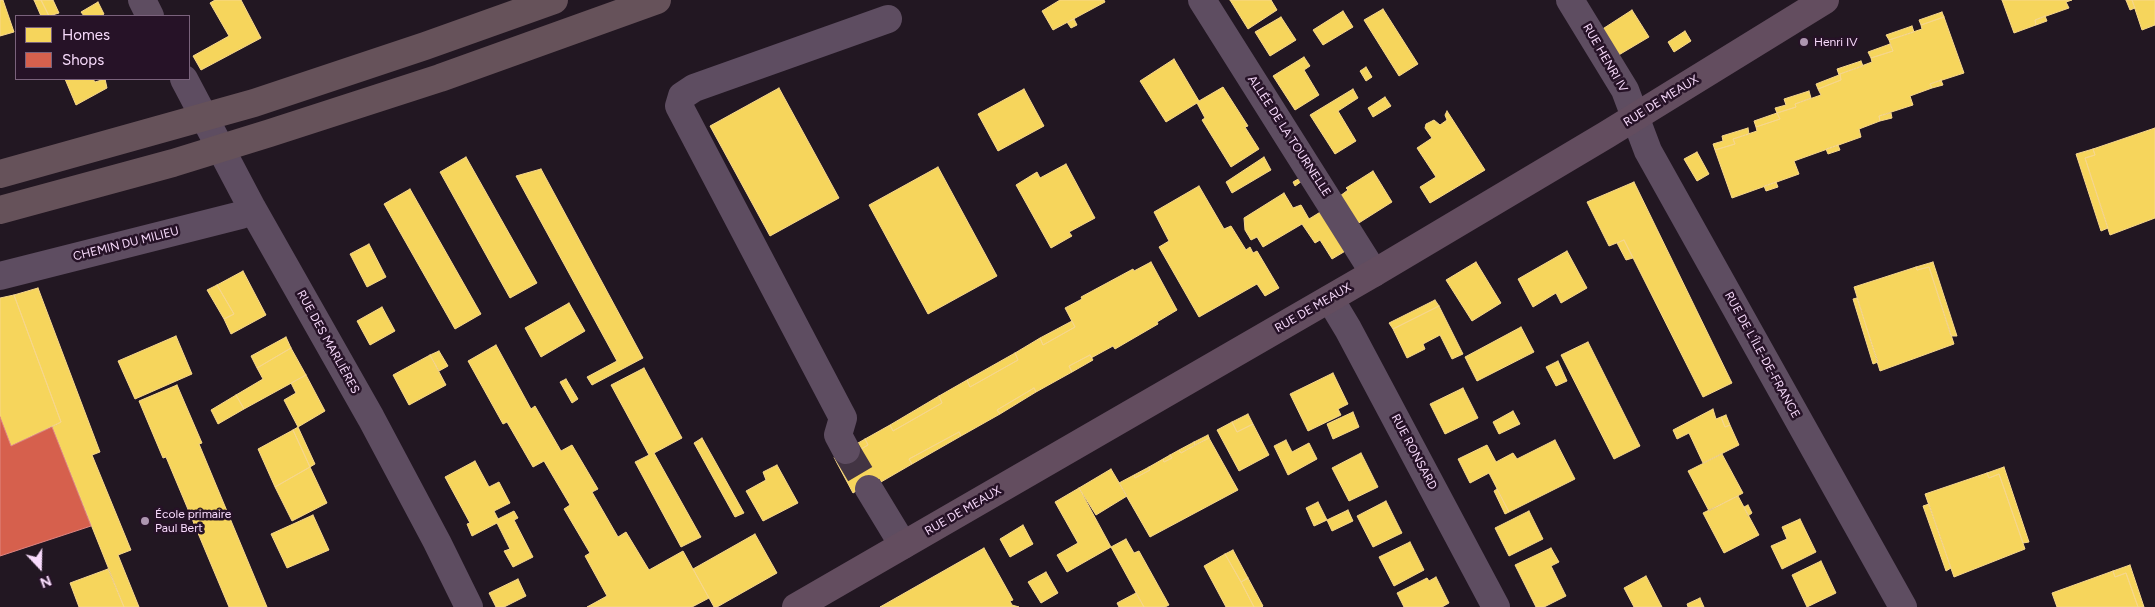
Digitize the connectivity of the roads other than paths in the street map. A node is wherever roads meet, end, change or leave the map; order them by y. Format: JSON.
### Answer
{"nodes":[{"id":1,"x":142,"y":0,"type":"edge"},
{"id":2,"x":554,"y":0,"type":"edge"},
{"id":3,"x":657,"y":0,"type":"edge"},
{"id":4,"x":1202,"y":0,"type":"edge"},
{"id":5,"x":1570,"y":0,"type":"edge"},
{"id":6,"x":1825,"y":0,"type":"edge"},
{"id":7,"x":150,"y":15,"type":"edge"},
{"id":8,"x":888,"y":19,"type":"dead end"},
{"id":9,"x":185,"y":80,"type":"edge"},
{"id":10,"x":1635,"y":117,"type":"junction"},
{"id":11,"x":0,"y":174,"type":"edge"},
{"id":12,"x":252,"y":208,"type":"junction"},
{"id":13,"x":0,"y":210,"type":"edge"},
{"id":14,"x":1374,"y":273,"type":"junction"},
{"id":15,"x":0,"y":276,"type":"edge"},
{"id":16,"x":1330,"y":299,"type":"junction"},
{"id":17,"x":846,"y":450,"type":"tunnel mouth"},
{"id":18,"x":869,"y":489,"type":"tunnel mouth"},
{"id":19,"x":903,"y":545,"type":"junction"},
{"id":20,"x":1899,"y":599,"type":"edge"},
{"id":21,"x":469,"y":607,"type":"edge"},
{"id":22,"x":796,"y":607,"type":"edge"},
{"id":23,"x":1496,"y":607,"type":"edge"}],
"edges":[{"from":1,"to":7,"type":"street"},
{"from":2,"to":11,"type":"highway"},
{"from":3,"to":13,"type":"highway"},
{"from":4,"to":14,"type":"street","name":"ALLÉE DE LA TOURNELLE"},
{"from":5,"to":10,"type":"street","name":"RUE HENRI IV"},
{"from":6,"to":10,"type":"main road","name":"RUE DE MEAUX"},
{"from":8,"to":17,"type":"street"},
{"from":9,"to":12,"type":"street","name":"RUE DES MARLIÈRES"},
{"from":10,"to":14,"type":"main road","name":"RUE DE MEAUX"},
{"from":10,"to":20,"type":"street","name":"RUE DE L'ÎLE-DE-FRANCE"},
{"from":12,"to":15,"type":"street","name":"CHEMIN DU MILIEU"},
{"from":12,"to":21,"type":"street","name":"RUE DES MARLIÈRES"},
{"from":14,"to":16,"type":"main road","name":"RUE DE MEAUX"},
{"from":16,"to":19,"type":"main road","name":"RUE DE MEAUX"},
{"from":16,"to":23,"type":"street","name":"RUE RONSARD"},
{"from":18,"to":19,"type":"street"},
{"from":19,"to":22,"type":"main road","name":"RUE DE MEAUX"}]}
